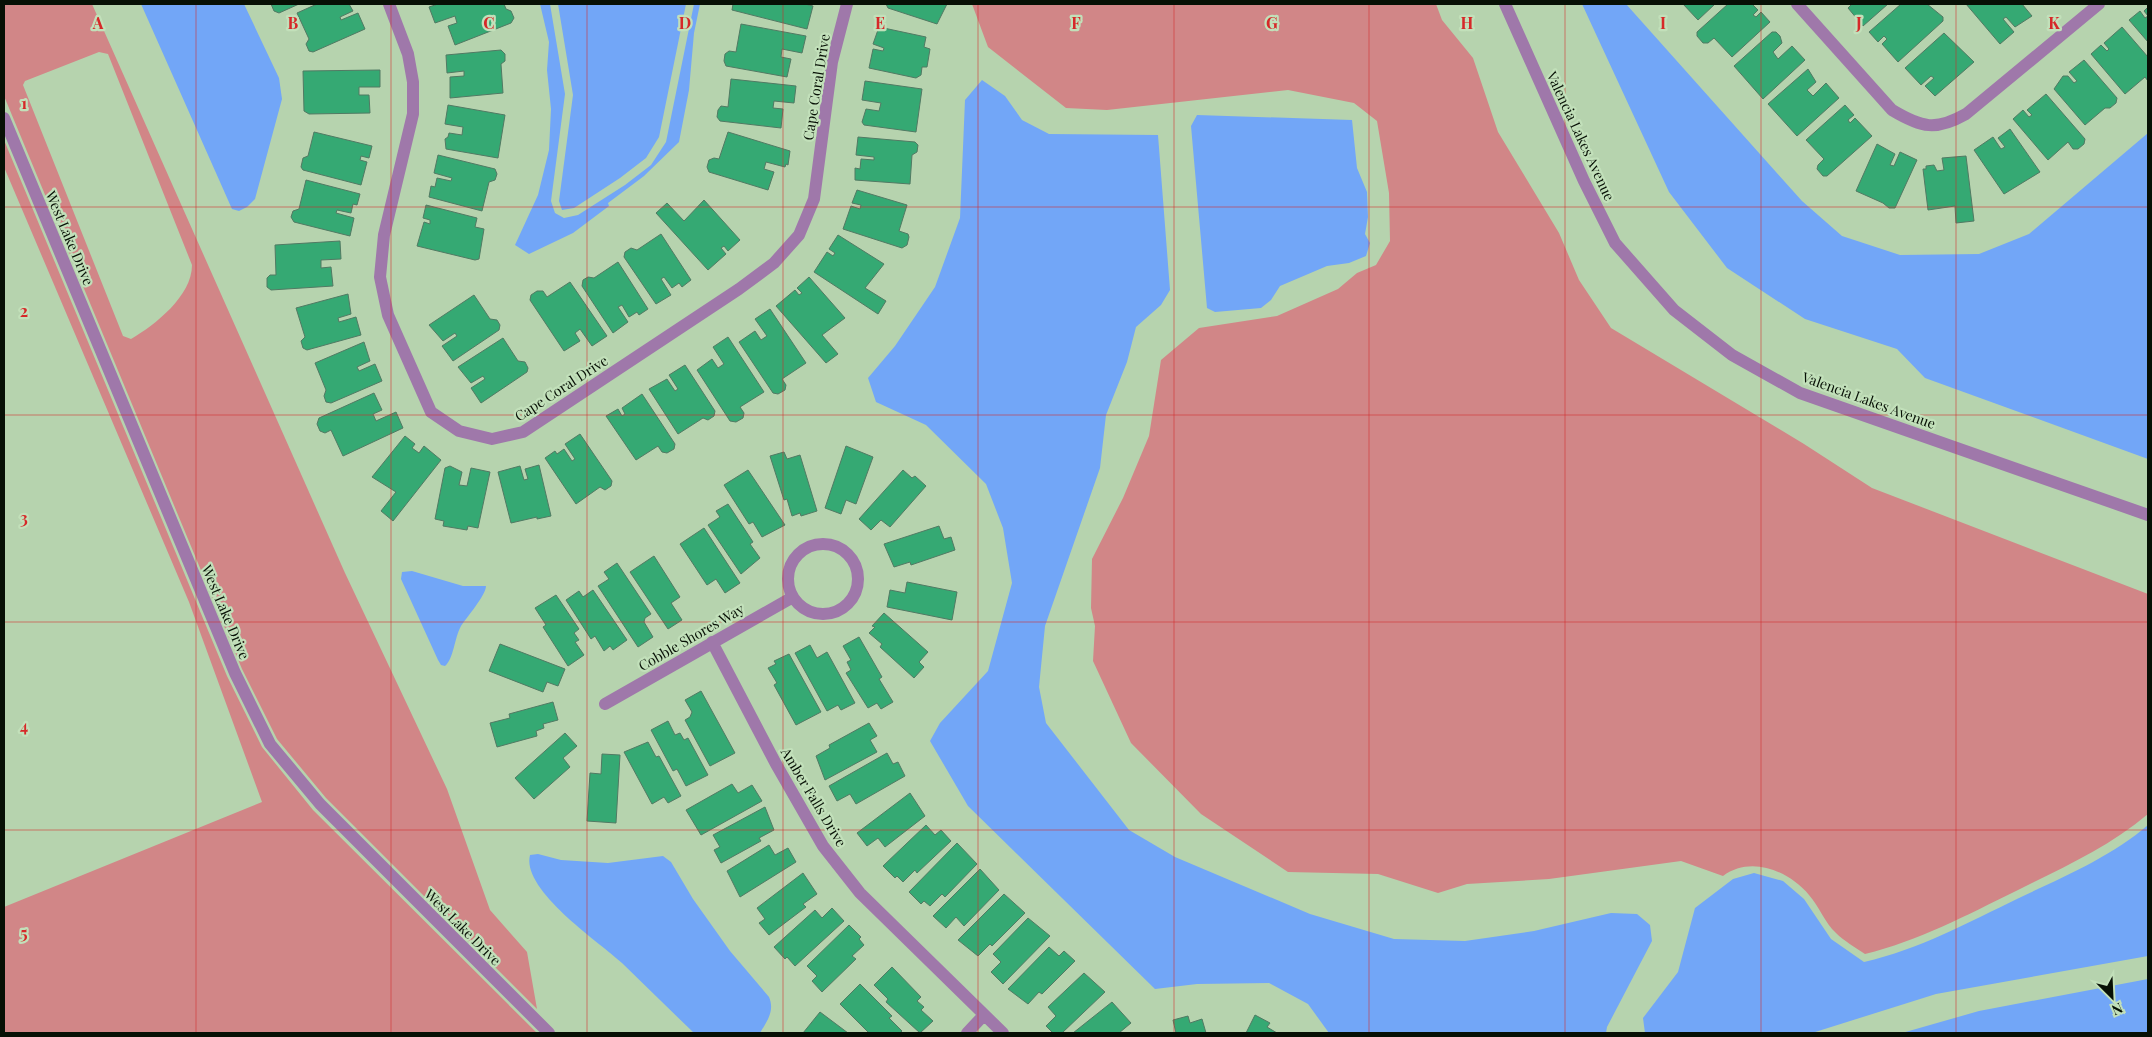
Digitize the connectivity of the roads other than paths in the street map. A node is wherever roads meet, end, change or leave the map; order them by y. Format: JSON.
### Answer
{"nodes":[{"id":1,"x":389,"y":4,"type":"edge"},
{"id":2,"x":847,"y":4,"type":"edge"},
{"id":3,"x":1505,"y":4,"type":"edge"},
{"id":4,"x":1796,"y":4,"type":"edge"},
{"id":5,"x":2098,"y":4,"type":"edge"},
{"id":6,"x":4,"y":118,"type":"edge"},
{"id":7,"x":2148,"y":515,"type":"edge"},
{"id":8,"x":793,"y":597,"type":"junction"},
{"id":9,"x":712,"y":642,"type":"junction"},
{"id":10,"x":605,"y":704,"type":"dead end"},
{"id":11,"x":984,"y":1015,"type":"junction"},
{"id":12,"x":549,"y":1033,"type":"edge"},
{"id":13,"x":967,"y":1033,"type":"edge"},
{"id":14,"x":1002,"y":1033,"type":"edge"}],
"edges":[{"from":1,"to":2,"type":"street","name":"Cape Coral Drive"},
{"from":3,"to":7,"type":"street","name":"Valencia Lakes Avenue"},
{"from":4,"to":5,"type":"street"},
{"from":6,"to":12,"type":"street","name":"West Lake Drive"},
{"from":8,"to":8,"type":"street"},
{"from":8,"to":9,"type":"street","name":"Cobble Shores Way"},
{"from":9,"to":10,"type":"street","name":"Cobble Shores Way"},
{"from":9,"to":11,"type":"street","name":"Amber Falls Drive"},
{"from":11,"to":13,"type":"street"},
{"from":11,"to":14,"type":"street","name":"Amber Falls Drive"}]}
